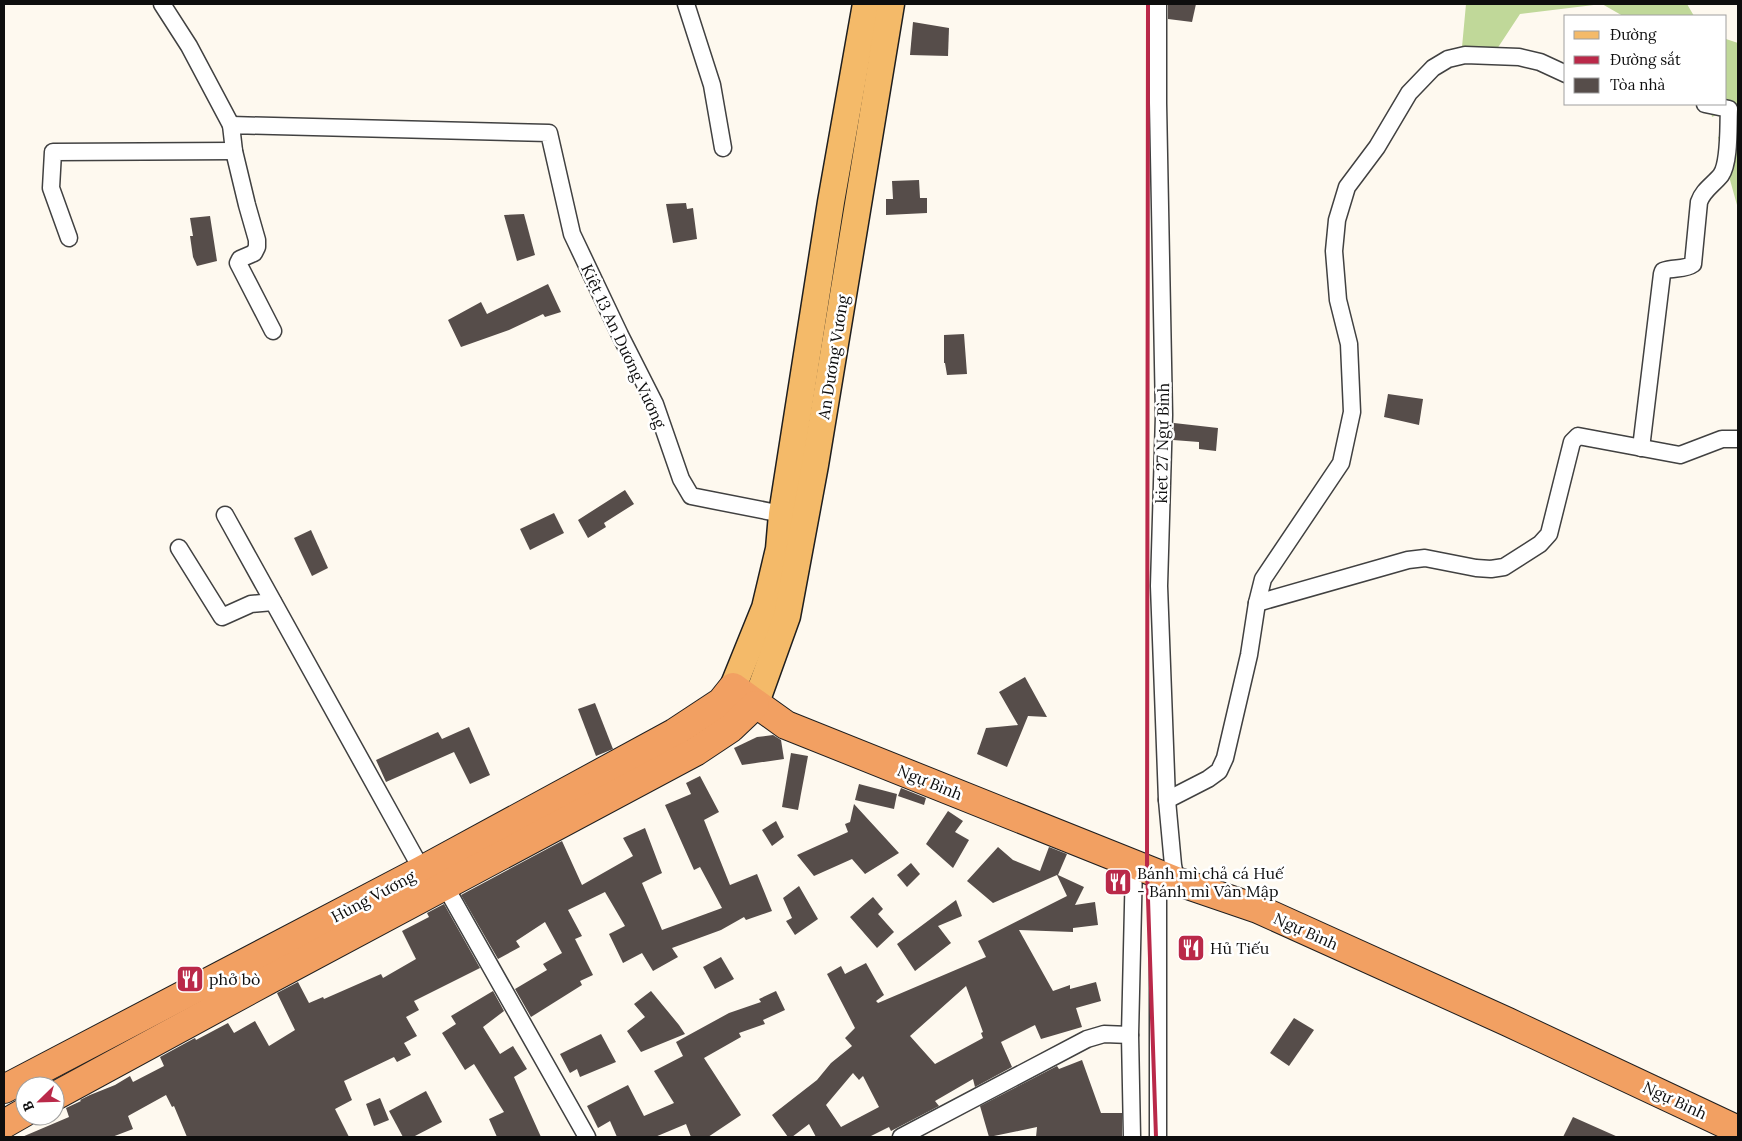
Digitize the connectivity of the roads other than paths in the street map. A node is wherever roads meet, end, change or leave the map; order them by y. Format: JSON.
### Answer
{"nodes":[{"id":1,"x":162,"y":4,"type":"edge"},
{"id":2,"x":686,"y":4,"type":"edge"},
{"id":3,"x":1158,"y":4,"type":"edge"},
{"id":4,"x":880,"y":5,"type":"edge"},
{"id":5,"x":1564,"y":73,"type":"edge"},
{"id":6,"x":1711,"y":105,"type":"edge"},
{"id":7,"x":231,"y":125,"type":"junction"},
{"id":8,"x":723,"y":148,"type":"dead end"},
{"id":9,"x":234,"y":151,"type":"junction"},
{"id":10,"x":69,"y":238,"type":"dead end"},
{"id":11,"x":273,"y":331,"type":"dead end"},
{"id":12,"x":1738,"y":439,"type":"edge"},
{"id":13,"x":1640,"y":448,"type":"junction"},
{"id":14,"x":782,"y":514,"type":"junction"},
{"id":15,"x":225,"y":515,"type":"dead end"},
{"id":16,"x":179,"y":548,"type":"dead end"},
{"id":17,"x":274,"y":602,"type":"junction"},
{"id":18,"x":1258,"y":603,"type":"junction"},
{"id":19,"x":733,"y":687,"type":"junction"},
{"id":20,"x":755,"y":704,"type":"junction"},
{"id":21,"x":1167,"y":800,"type":"junction"},
{"id":22,"x":422,"y":870,"type":"junction"},
{"id":23,"x":1156,"y":873,"type":"junction"},
{"id":24,"x":445,"y":886,"type":"junction"},
{"id":25,"x":1130,"y":1035,"type":"junction"},
{"id":26,"x":4,"y":1088,"type":"edge"},
{"id":27,"x":65,"y":1091,"type":"edge"},
{"id":28,"x":15,"y":1118,"type":"edge"},
{"id":29,"x":4,"y":1124,"type":"edge"},
{"id":30,"x":1738,"y":1130,"type":"edge"},
{"id":31,"x":587,"y":1137,"type":"edge"},
{"id":32,"x":901,"y":1137,"type":"edge"},
{"id":33,"x":1132,"y":1137,"type":"edge"},
{"id":34,"x":1158,"y":1137,"type":"edge"}],
"edges":[{"from":1,"to":7,"type":"street"},
{"from":2,"to":8,"type":"street"},
{"from":3,"to":21,"type":"street","name":"kiet 27 Ngự Bình"},
{"from":4,"to":14,"type":"main road","name":"An Dương Vương"},
{"from":4,"to":20,"type":"main road","name":"An Dương Vương"},
{"from":5,"to":18,"type":"street"},
{"from":6,"to":13,"type":"street"},
{"from":7,"to":9,"type":"street"},
{"from":7,"to":14,"type":"street","name":"Kiệt 13 An Dương Vương"},
{"from":9,"to":10,"type":"street"},
{"from":9,"to":11,"type":"street"},
{"from":12,"to":13,"type":"street"},
{"from":13,"to":18,"type":"street"},
{"from":14,"to":19,"type":"main road","name":"An Dương Vương"},
{"from":15,"to":17,"type":"street"},
{"from":16,"to":17,"type":"street"},
{"from":17,"to":22,"type":"street"},
{"from":18,"to":21,"type":"street"},
{"from":19,"to":20,"type":"highway","name":"Ngự Bình"},
{"from":19,"to":22,"type":"highway","name":"Hùng Vương"},
{"from":20,"to":23,"type":"highway","name":"Ngự Bình"},
{"from":20,"to":24,"type":"highway","name":"Hùng Vương"},
{"from":21,"to":23,"type":"street","name":"kiet 27 Ngự Bình"},
{"from":22,"to":26,"type":"highway","name":"Hùng Vương"},
{"from":23,"to":25,"type":"street"},
{"from":23,"to":30,"type":"highway","name":"Ngự Bình"},
{"from":23,"to":34,"type":"street"},
{"from":24,"to":27,"type":"highway","name":"Hùng Vương"},
{"from":24,"to":31,"type":"street"},
{"from":25,"to":32,"type":"street"},
{"from":25,"to":33,"type":"street"},
{"from":28,"to":29,"type":"highway"}]}
